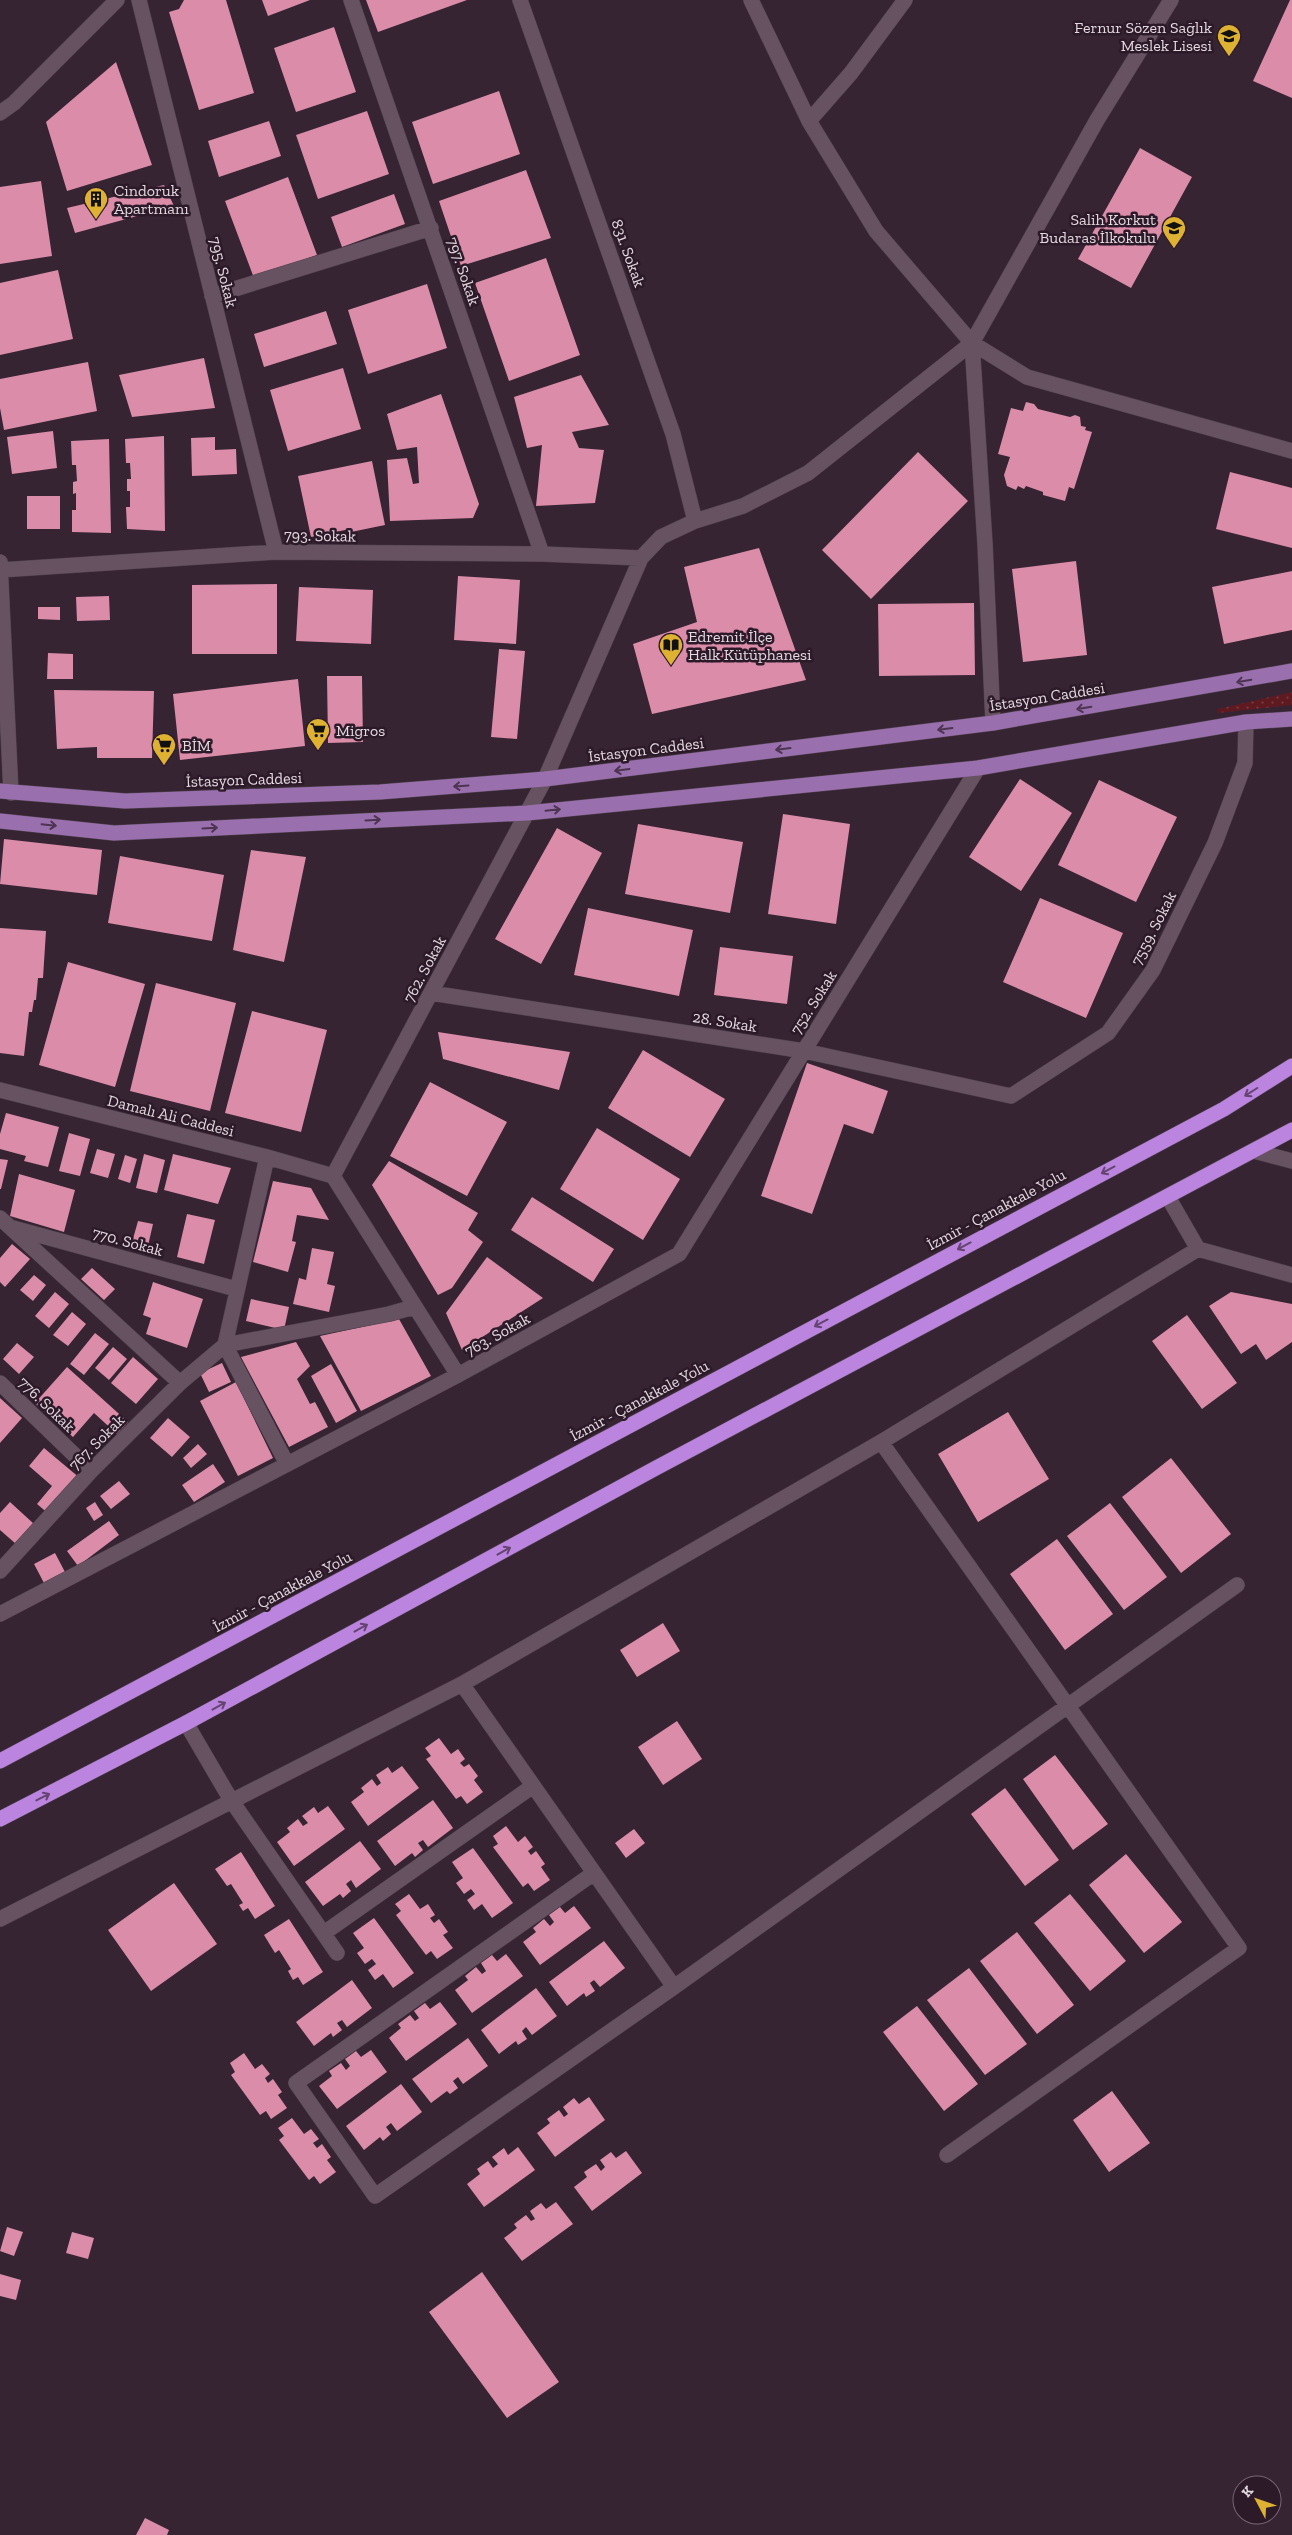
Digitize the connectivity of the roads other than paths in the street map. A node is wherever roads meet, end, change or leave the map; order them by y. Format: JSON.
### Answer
{"nodes":[{"id":1,"x":117,"y":0,"type":"edge"},
{"id":2,"x":139,"y":0,"type":"edge"},
{"id":3,"x":350,"y":0,"type":"edge"},
{"id":4,"x":520,"y":0,"type":"edge"},
{"id":5,"x":751,"y":0,"type":"edge"},
{"id":6,"x":905,"y":0,"type":"edge"},
{"id":7,"x":1171,"y":0,"type":"edge"},
{"id":8,"x":0,"y":113,"type":"edge"},
{"id":9,"x":809,"y":121,"type":"junction"},
{"id":10,"x":431,"y":228,"type":"junction"},
{"id":11,"x":212,"y":296,"type":"junction"},
{"id":12,"x":972,"y":343,"type":"junction"},
{"id":13,"x":1292,"y":451,"type":"edge"},
{"id":14,"x":695,"y":521,"type":"junction"},
{"id":15,"x":276,"y":552,"type":"junction"},
{"id":16,"x":542,"y":554,"type":"junction"},
{"id":17,"x":641,"y":558,"type":"junction"},
{"id":18,"x":0,"y":567,"type":"edge"},
{"id":19,"x":1292,"y":671,"type":"edge"},
{"id":20,"x":1292,"y":719,"type":"edge"},
{"id":21,"x":1246,"y":722,"type":"junction"},
{"id":22,"x":993,"y":723,"type":"junction"},
{"id":23,"x":978,"y":768,"type":"junction"},
{"id":24,"x":545,"y":779,"type":"junction"},
{"id":25,"x":6,"y":792,"type":"edge"},
{"id":26,"x":528,"y":813,"type":"junction"},
{"id":27,"x":0,"y":821,"type":"edge"},
{"id":28,"x":431,"y":993,"type":"junction"},
{"id":29,"x":804,"y":1051,"type":"junction"},
{"id":30,"x":1292,"y":1066,"type":"edge"},
{"id":31,"x":0,"y":1090,"type":"edge"},
{"id":32,"x":1011,"y":1096,"type":"joint"},
{"id":33,"x":1292,"y":1130,"type":"edge"},
{"id":34,"x":1254,"y":1151,"type":"junction"},
{"id":35,"x":267,"y":1157,"type":"junction"},
{"id":36,"x":1292,"y":1161,"type":"edge"},
{"id":37,"x":333,"y":1176,"type":"junction"},
{"id":38,"x":1168,"y":1197,"type":"junction"},
{"id":39,"x":5,"y":1222,"type":"edge"},
{"id":40,"x":1198,"y":1249,"type":"junction"},
{"id":41,"x":679,"y":1254,"type":"joint"},
{"id":42,"x":1292,"y":1275,"type":"edge"},
{"id":43,"x":236,"y":1289,"type":"junction"},
{"id":44,"x":414,"y":1307,"type":"junction"},
{"id":45,"x":225,"y":1345,"type":"junction"},
{"id":46,"x":458,"y":1375,"type":"junction"},
{"id":47,"x":0,"y":1383,"type":"edge"},
{"id":48,"x":180,"y":1383,"type":"junction"},
{"id":49,"x":882,"y":1442,"type":"junction"},
{"id":50,"x":287,"y":1464,"type":"junction"},
{"id":51,"x":91,"y":1472,"type":"junction"},
{"id":52,"x":3,"y":1562,"type":"edge"},
{"id":53,"x":1237,"y":1585,"type":"dead end"},
{"id":54,"x":0,"y":1614,"type":"edge"},
{"id":55,"x":462,"y":1684,"type":"junction"},
{"id":56,"x":1068,"y":1706,"type":"junction"},
{"id":57,"x":186,"y":1724,"type":"junction"},
{"id":58,"x":0,"y":1761,"type":"edge"},
{"id":59,"x":533,"y":1786,"type":"junction"},
{"id":60,"x":230,"y":1800,"type":"junction"},
{"id":61,"x":0,"y":1819,"type":"edge"},
{"id":62,"x":594,"y":1873,"type":"junction"},
{"id":63,"x":0,"y":1919,"type":"edge"},
{"id":64,"x":324,"y":1933,"type":"junction"},
{"id":65,"x":337,"y":1953,"type":"dead end"},
{"id":66,"x":674,"y":1987,"type":"junction"},
{"id":67,"x":947,"y":2155,"type":"dead end"}],
"edges":[{"from":1,"to":8,"type":"street"},
{"from":2,"to":11,"type":"street","name":"795. Sokak"},
{"from":3,"to":10,"type":"street","name":"797. Sokak"},
{"from":4,"to":14,"type":"street","name":"831. Sokak"},
{"from":5,"to":9,"type":"street"},
{"from":6,"to":9,"type":"street"},
{"from":7,"to":12,"type":"street"},
{"from":9,"to":12,"type":"street"},
{"from":10,"to":11,"type":"street"},
{"from":10,"to":16,"type":"street","name":"797. Sokak"},
{"from":11,"to":15,"type":"street","name":"795. Sokak"},
{"from":12,"to":13,"type":"street"},
{"from":12,"to":14,"type":"street"},
{"from":12,"to":22,"type":"street"},
{"from":14,"to":17,"type":"street"},
{"from":15,"to":16,"type":"street","name":"793. Sokak"},
{"from":15,"to":18,"type":"street","name":"793. Sokak"},
{"from":16,"to":17,"type":"street","name":"793. Sokak"},
{"from":17,"to":24,"type":"street","name":"762. Sokak"},
{"from":18,"to":25,"type":"street"},
{"from":19,"to":22,"type":"main road","name":"İstasyon Caddesi","one_way":true},
{"from":20,"to":21,"type":"main road"},
{"from":21,"to":23,"type":"main road"},
{"from":21,"to":32,"type":"street","name":"7559. Sokak"},
{"from":22,"to":24,"type":"main road","name":"İstasyon Caddesi","one_way":true},
{"from":26,"to":23,"type":"main road","one_way":true},
{"from":23,"to":29,"type":"street","name":"752. Sokak"},
{"from":24,"to":25,"type":"main road","name":"İstasyon Caddesi","one_way":true},
{"from":24,"to":26,"type":"street","name":"762. Sokak"},
{"from":27,"to":26,"type":"main road","one_way":true},
{"from":26,"to":28,"type":"street","name":"762. Sokak"},
{"from":28,"to":29,"type":"street","name":"28. Sokak"},
{"from":28,"to":37,"type":"street","name":"762. Sokak"},
{"from":29,"to":32,"type":"street","name":"28. Sokak"},
{"from":29,"to":41,"type":"street","name":"752. Sokak"},
{"from":30,"to":58,"type":"highway","name":"İzmir - Çanakkale Yolu","one_way":true},
{"from":31,"to":35,"type":"street","name":"Damalı Ali Caddesi"},
{"from":33,"to":34,"type":"highway"},
{"from":34,"to":36,"type":"street"},
{"from":34,"to":38,"type":"highway"},
{"from":35,"to":37,"type":"street","name":"Damalı Ali Caddesi"},
{"from":35,"to":43,"type":"street"},
{"from":37,"to":44,"type":"street","name":"763. Sokak"},
{"from":38,"to":40,"type":"street"},
{"from":57,"to":38,"type":"highway","one_way":true},
{"from":39,"to":43,"type":"street","name":"770. Sokak"},
{"from":39,"to":48,"type":"street","name":"770. Sokak"},
{"from":40,"to":42,"type":"street"},
{"from":40,"to":49,"type":"street"},
{"from":41,"to":46,"type":"street","name":"763. Sokak"},
{"from":43,"to":45,"type":"street"},
{"from":44,"to":45,"type":"street","name":"767. Sokak"},
{"from":44,"to":46,"type":"street","name":"763. Sokak"},
{"from":45,"to":48,"type":"street","name":"767. Sokak"},
{"from":45,"to":50,"type":"street"},
{"from":46,"to":50,"type":"street"},
{"from":47,"to":51,"type":"street","name":"776. Sokak"},
{"from":48,"to":51,"type":"street","name":"767. Sokak"},
{"from":49,"to":55,"type":"street"},
{"from":49,"to":56,"type":"street"},
{"from":50,"to":54,"type":"street"},
{"from":51,"to":52,"type":"street","name":"767. Sokak"},
{"from":53,"to":56,"type":"street"},
{"from":55,"to":59,"type":"street"},
{"from":55,"to":60,"type":"street"},
{"from":56,"to":66,"type":"street"},
{"from":56,"to":67,"type":"street"},
{"from":57,"to":60,"type":"street"},
{"from":61,"to":57,"type":"highway","one_way":true},
{"from":59,"to":62,"type":"street"},
{"from":59,"to":64,"type":"street"},
{"from":60,"to":63,"type":"street"},
{"from":60,"to":64,"type":"street"},
{"from":62,"to":66,"type":"street"},
{"from":62,"to":66,"type":"street"},
{"from":64,"to":65,"type":"street"}]}
